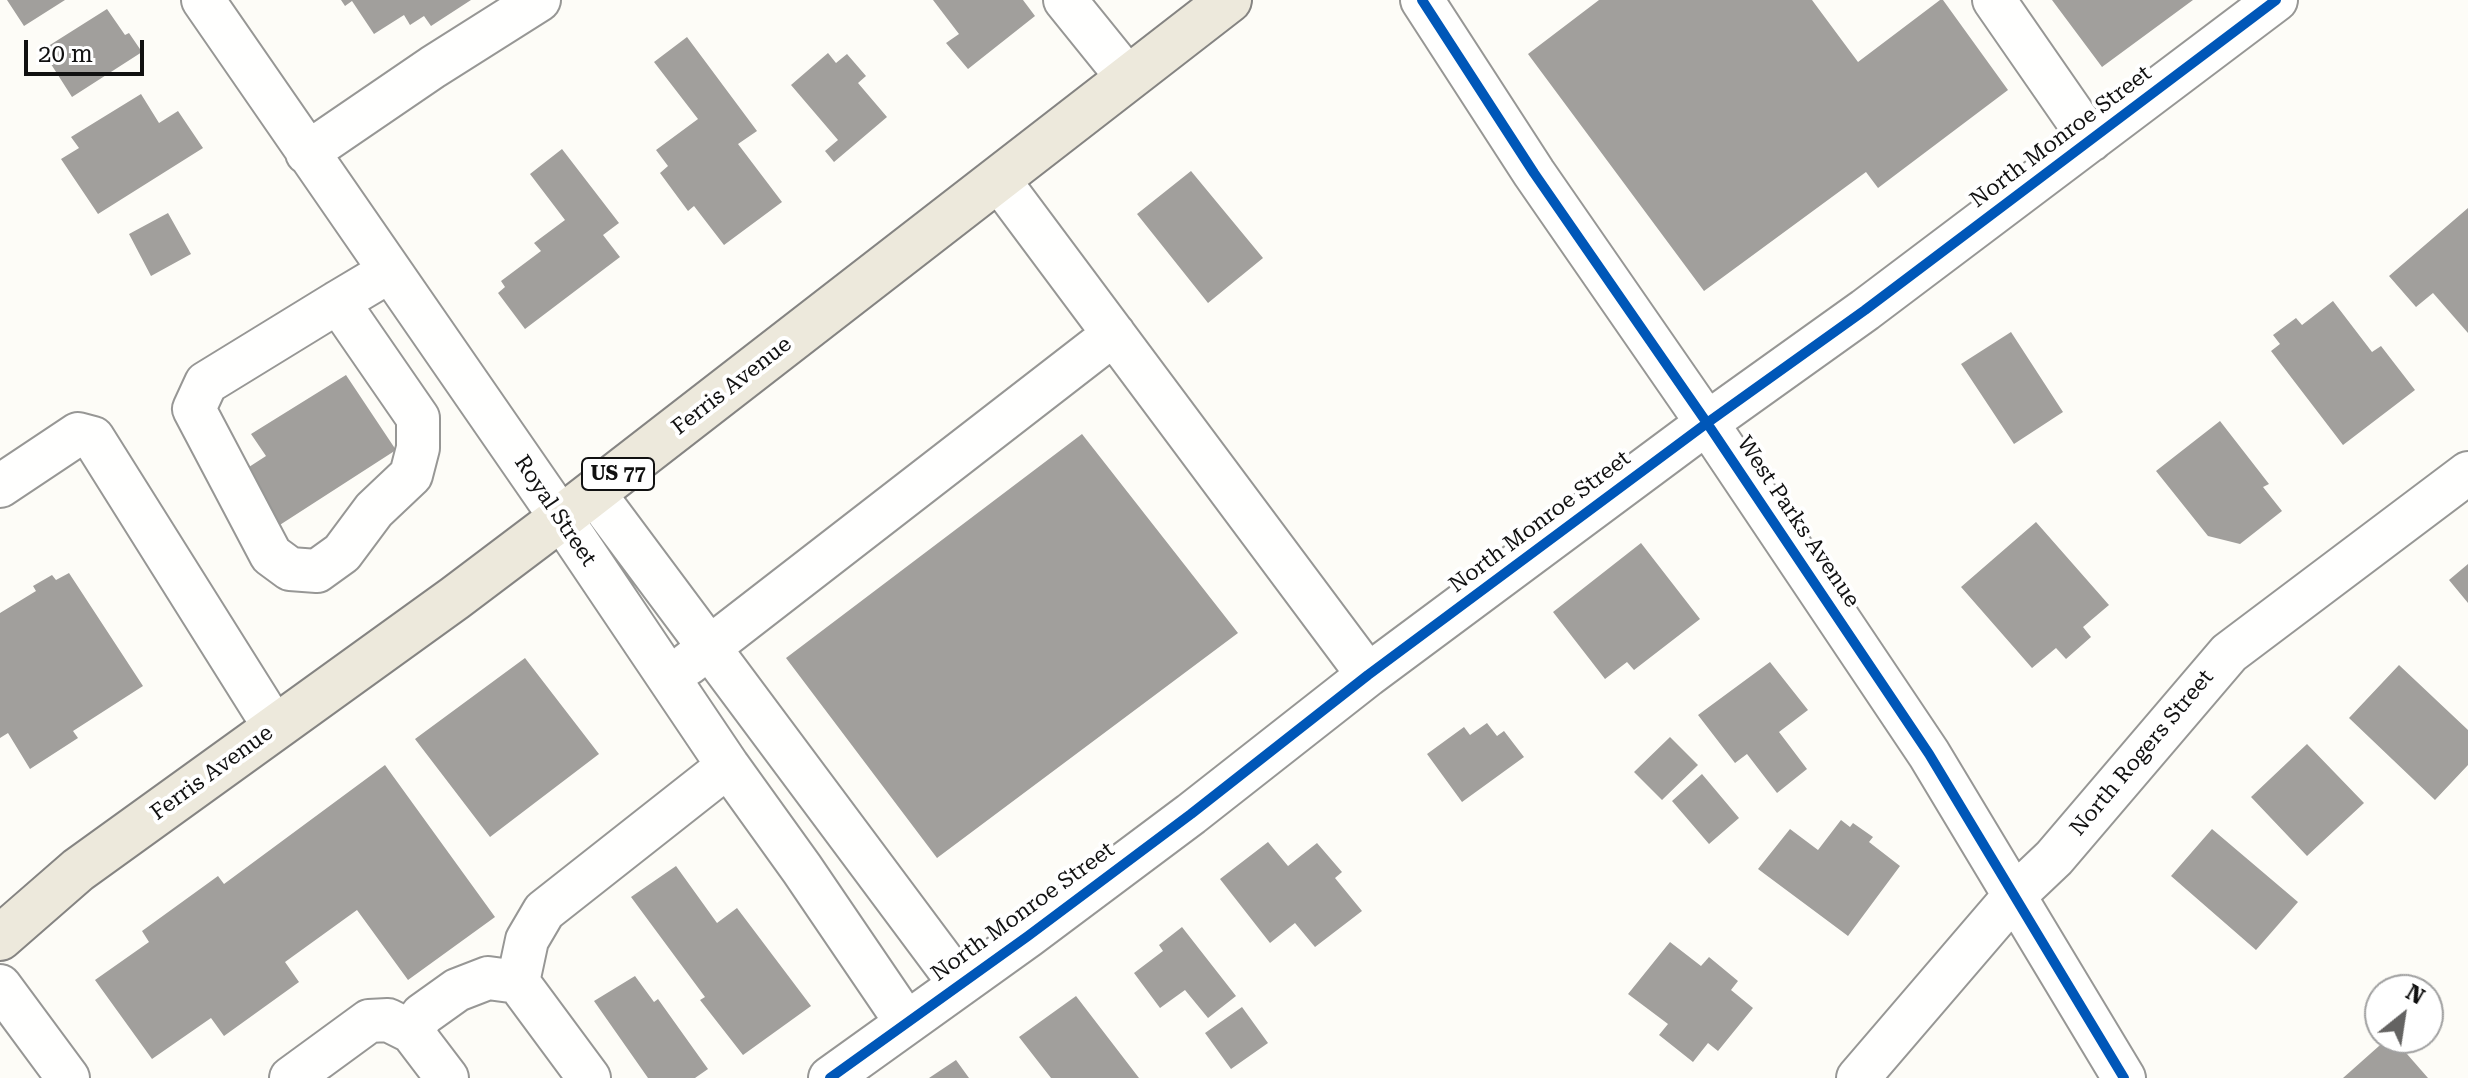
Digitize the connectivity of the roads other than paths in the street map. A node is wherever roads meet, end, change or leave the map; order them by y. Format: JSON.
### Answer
{"nodes":[{"id":1,"x":203,"y":0,"type":"edge"},
{"id":2,"x":539,"y":0,"type":"edge"},
{"id":3,"x":1065,"y":0,"type":"edge"},
{"id":4,"x":1229,"y":0,"type":"edge"},
{"id":5,"x":1422,"y":0,"type":"edge"},
{"id":6,"x":1994,"y":0,"type":"edge"},
{"id":7,"x":2276,"y":0,"type":"edge"},
{"id":8,"x":1128,"y":78,"type":"junction"},
{"id":9,"x":2091,"y":140,"type":"junction"},
{"id":10,"x":307,"y":153,"type":"junction"},
{"id":11,"x":998,"y":179,"type":"junction"},
{"id":12,"x":390,"y":271,"type":"junction"},
{"id":13,"x":338,"y":302,"type":"junction"},
{"id":14,"x":1114,"y":334,"type":"junction"},
{"id":15,"x":467,"y":382,"type":"junction"},
{"id":16,"x":418,"y":418,"type":"junction"},
{"id":17,"x":1707,"y":423,"type":"junction"},
{"id":18,"x":2468,"y":473,"type":"edge"},
{"id":19,"x":0,"y":486,"type":"edge"},
{"id":20,"x":578,"y":505,"type":"junction"},
{"id":21,"x":708,"y":648,"type":"junction"},
{"id":22,"x":1368,"y":675,"type":"junction"},
{"id":23,"x":670,"y":678,"type":"junction"},
{"id":24,"x":275,"y":728,"type":"junction"},
{"id":25,"x":728,"y":766,"type":"junction"},
{"id":26,"x":2015,"y":895,"type":"junction"},
{"id":27,"x":0,"y":938,"type":"edge"},
{"id":28,"x":518,"y":982,"type":"junction"},
{"id":29,"x":960,"y":984,"type":"junction"},
{"id":30,"x":0,"y":986,"type":"edge"},
{"id":31,"x":906,"y":1022,"type":"junction"},
{"id":32,"x":412,"y":1032,"type":"junction"},
{"id":33,"x":68,"y":1078,"type":"edge"},
{"id":34,"x":291,"y":1078,"type":"edge"},
{"id":35,"x":447,"y":1078,"type":"edge"},
{"id":36,"x":589,"y":1078,"type":"edge"},
{"id":37,"x":830,"y":1078,"type":"edge"},
{"id":38,"x":1858,"y":1078,"type":"edge"},
{"id":39,"x":2124,"y":1078,"type":"edge"}],
"edges":[{"from":1,"to":10,"type":"street","name":"Royal Street"},
{"from":2,"to":10,"type":"street"},
{"from":3,"to":8,"type":"street"},
{"from":4,"to":8,"type":"main road","name":"Ferris Avenue","number":"US 77"},
{"from":5,"to":17,"type":"street","name":"West Parks Avenue"},
{"from":6,"to":9,"type":"street"},
{"from":7,"to":9,"type":"street","name":"North Monroe Street"},
{"from":8,"to":11,"type":"main road","name":"Ferris Avenue","number":"US 77"},
{"from":9,"to":17,"type":"street","name":"North Monroe Street"},
{"from":10,"to":12,"type":"street","name":"Royal Street"},
{"from":11,"to":14,"type":"street"},
{"from":11,"to":20,"type":"main road","name":"Ferris Avenue","number":"US 77"},
{"from":12,"to":13,"type":"street"},
{"from":12,"to":15,"type":"street","name":"Royal Street"},
{"from":13,"to":16,"type":"street"},
{"from":13,"to":16,"type":"street"},
{"from":14,"to":21,"type":"street"},
{"from":14,"to":22,"type":"street"},
{"from":15,"to":16,"type":"street"},
{"from":15,"to":20,"type":"street","name":"Royal Street"},
{"from":17,"to":22,"type":"street","name":"North Monroe Street"},
{"from":17,"to":26,"type":"street","name":"West Parks Avenue"},
{"from":18,"to":26,"type":"street","name":"North Rogers Street"},
{"from":19,"to":24,"type":"street"},
{"from":20,"to":21,"type":"street"},
{"from":20,"to":23,"type":"street","name":"Royal Street"},
{"from":20,"to":24,"type":"main road","name":"Ferris Avenue","number":"US 77"},
{"from":21,"to":23,"type":"street"},
{"from":21,"to":29,"type":"street"},
{"from":22,"to":29,"type":"street","name":"North Monroe Street"},
{"from":23,"to":25,"type":"street","name":"Royal Street"},
{"from":24,"to":27,"type":"main road","name":"Ferris Avenue","number":"US 77"},
{"from":25,"to":28,"type":"street"},
{"from":25,"to":31,"type":"street","name":"Royal Street"},
{"from":26,"to":38,"type":"street","name":"North Rogers Street"},
{"from":26,"to":39,"type":"street","name":"West Parks Avenue"},
{"from":28,"to":32,"type":"street"},
{"from":28,"to":36,"type":"street"},
{"from":29,"to":31,"type":"street","name":"North Monroe Street"},
{"from":30,"to":33,"type":"street"},
{"from":31,"to":37,"type":"street","name":"North Monroe Street"},
{"from":32,"to":34,"type":"street"},
{"from":32,"to":35,"type":"street"}]}
